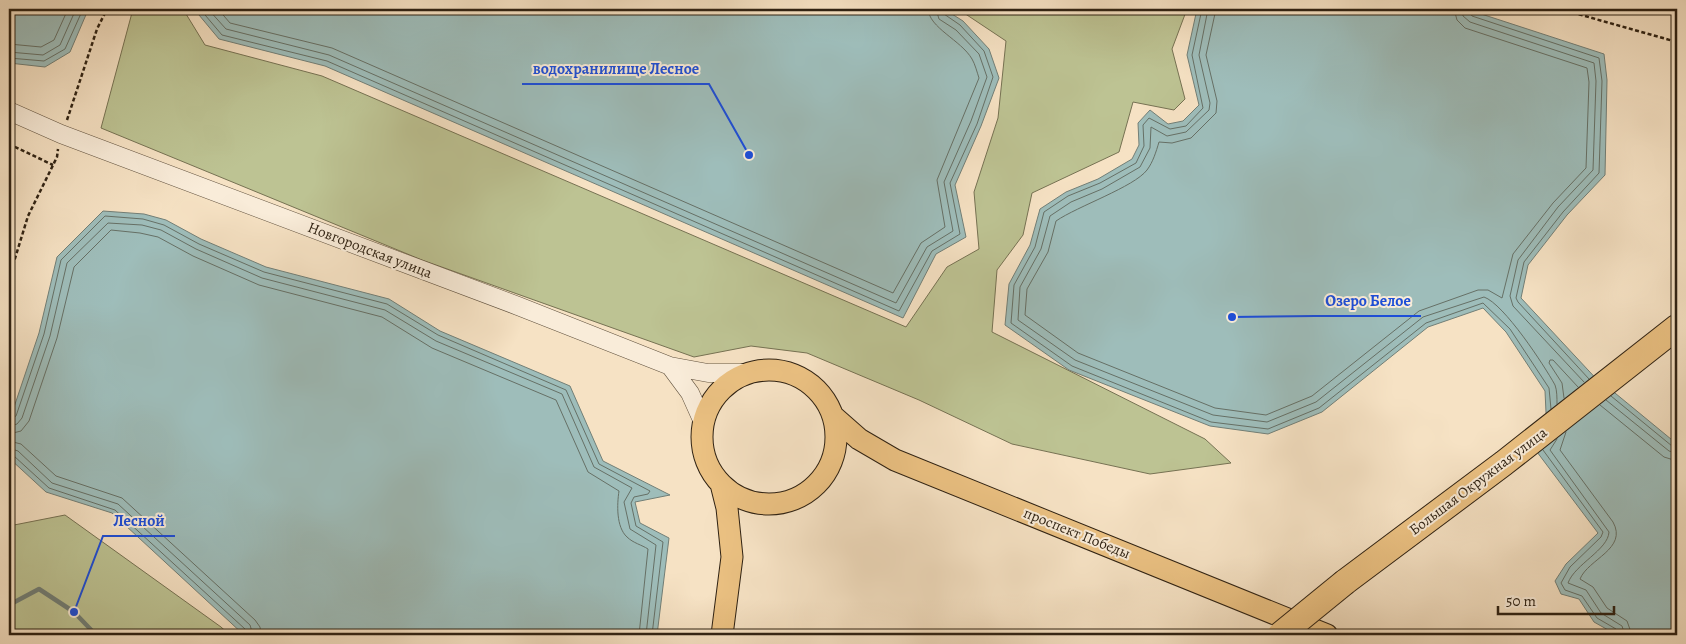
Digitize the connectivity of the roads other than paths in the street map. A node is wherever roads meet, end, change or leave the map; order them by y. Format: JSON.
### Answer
{"nodes":[{"id":1,"x":9,"y":111,"type":"edge"},
{"id":2,"x":1677,"y":327,"type":"edge"},
{"id":3,"x":670,"y":366,"type":"junction"},
{"id":4,"x":745,"y":373,"type":"junction"},
{"id":5,"x":834,"y":417,"type":"junction"},
{"id":6,"x":703,"y":422,"type":"junction"},
{"id":7,"x":721,"y":484,"type":"junction"},
{"id":8,"x":722,"y":635,"type":"edge"},
{"id":9,"x":1280,"y":635,"type":"edge"},
{"id":10,"x":1327,"y":635,"type":"edge"}],
"edges":[{"from":1,"to":3,"type":"street","name":"Новгородская улица"},
{"from":2,"to":9,"type":"highway","name":"Большая Окружная улица","bridge":true},
{"from":3,"to":4,"type":"street","name":"Новгородская улица"},
{"from":3,"to":6,"type":"street"},
{"from":4,"to":5,"type":"main road"},
{"from":4,"to":6,"type":"main road"},
{"from":5,"to":7,"type":"main road"},
{"from":5,"to":10,"type":"main road","name":"проспект Победы"},
{"from":6,"to":7,"type":"main road"},
{"from":7,"to":8,"type":"main road"}]}
